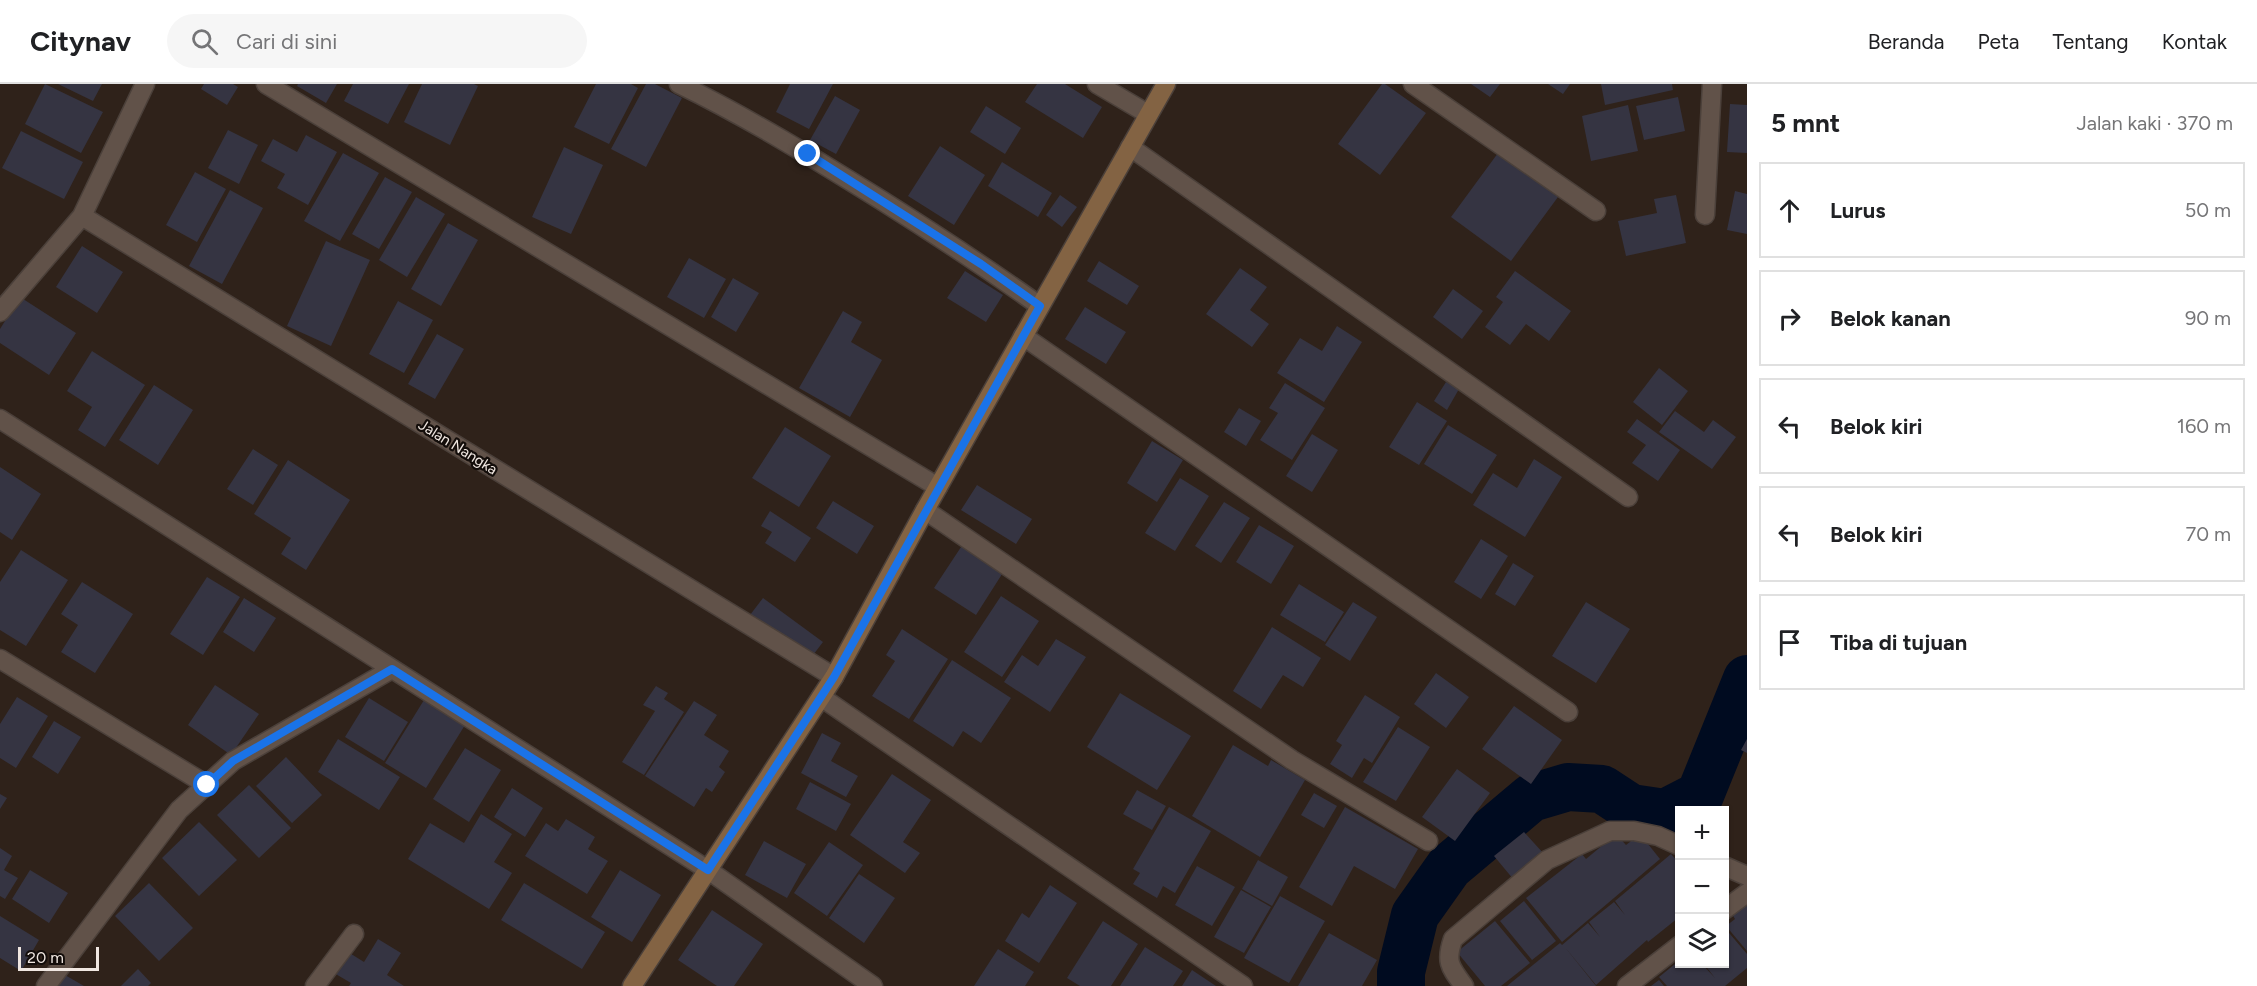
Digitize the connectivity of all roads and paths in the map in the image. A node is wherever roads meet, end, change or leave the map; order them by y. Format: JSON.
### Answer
{"nodes":[{"id":1,"x":145,"y":84,"type":"edge"},
{"id":2,"x":266,"y":84,"type":"edge"},
{"id":3,"x":679,"y":84,"type":"edge"},
{"id":4,"x":1097,"y":84,"type":"edge"},
{"id":5,"x":1166,"y":84,"type":"edge"},
{"id":6,"x":1413,"y":84,"type":"edge"},
{"id":7,"x":1712,"y":84,"type":"edge"},
{"id":8,"x":1148,"y":114,"type":"junction"},
{"id":9,"x":1130,"y":147,"type":"junction"},
{"id":10,"x":1596,"y":211,"type":"dead end"},
{"id":11,"x":1705,"y":215,"type":"dead end"},
{"id":12,"x":82,"y":216,"type":"junction"},
{"id":13,"x":1040,"y":306,"type":"junction"},
{"id":14,"x":0,"y":312,"type":"edge"},
{"id":15,"x":1023,"y":336,"type":"junction"},
{"id":16,"x":0,"y":419,"type":"edge"},
{"id":17,"x":938,"y":487,"type":"junction"},
{"id":18,"x":1628,"y":496,"type":"dead end"},
{"id":19,"x":925,"y":510,"type":"junction"},
{"id":20,"x":0,"y":660,"type":"edge"},
{"id":21,"x":392,"y":669,"type":"junction"},
{"id":22,"x":834,"y":677,"type":"junction"},
{"id":23,"x":821,"y":698,"type":"junction"},
{"id":24,"x":1568,"y":712,"type":"dead end"},
{"id":25,"x":207,"y":785,"type":"junction"},
{"id":26,"x":1428,"y":840,"type":"dead end"},
{"id":27,"x":1675,"y":844,"type":"edge"},
{"id":28,"x":1729,"y":868,"type":"edge"},
{"id":29,"x":708,"y":870,"type":"junction"},
{"id":30,"x":1747,"y":876,"type":"edge"},
{"id":31,"x":1747,"y":893,"type":"edge"},
{"id":32,"x":1729,"y":907,"type":"edge"},
{"id":33,"x":354,"y":934,"type":"dead end"},
{"id":34,"x":1675,"y":949,"type":"edge"},
{"id":35,"x":46,"y":986,"type":"edge"},
{"id":36,"x":315,"y":986,"type":"edge"},
{"id":37,"x":632,"y":986,"type":"edge"},
{"id":38,"x":873,"y":986,"type":"edge"},
{"id":39,"x":1242,"y":986,"type":"edge"},
{"id":40,"x":1464,"y":986,"type":"edge"},
{"id":41,"x":1627,"y":986,"type":"edge"}],
"edges":[{"from":1,"to":12,"type":"street"},
{"from":2,"to":17,"type":"street"},
{"from":3,"to":13,"type":"street"},
{"from":4,"to":8,"type":"street"},
{"from":5,"to":8,"type":"street"},
{"from":6,"to":10,"type":"street"},
{"from":7,"to":11,"type":"street"},
{"from":8,"to":9,"type":"street"},
{"from":9,"to":13,"type":"street"},
{"from":9,"to":18,"type":"street"},
{"from":12,"to":14,"type":"street"},
{"from":12,"to":22,"type":"street","name":"Jalan Nangka"},
{"from":13,"to":15,"type":"street"},
{"from":15,"to":17,"type":"street"},
{"from":15,"to":24,"type":"street"},
{"from":16,"to":21,"type":"street"},
{"from":17,"to":19,"type":"street"},
{"from":19,"to":22,"type":"street"},
{"from":19,"to":26,"type":"street"},
{"from":20,"to":25,"type":"street"},
{"from":21,"to":25,"type":"street"},
{"from":21,"to":29,"type":"street"},
{"from":22,"to":23,"type":"street"},
{"from":23,"to":29,"type":"street"},
{"from":23,"to":39,"type":"street"},
{"from":25,"to":35,"type":"street"},
{"from":27,"to":40,"type":"street"},
{"from":28,"to":30,"type":"street"},
{"from":29,"to":37,"type":"street"},
{"from":29,"to":38,"type":"street"},
{"from":31,"to":32,"type":"street"},
{"from":33,"to":36,"type":"street"},
{"from":34,"to":41,"type":"street"}]}
